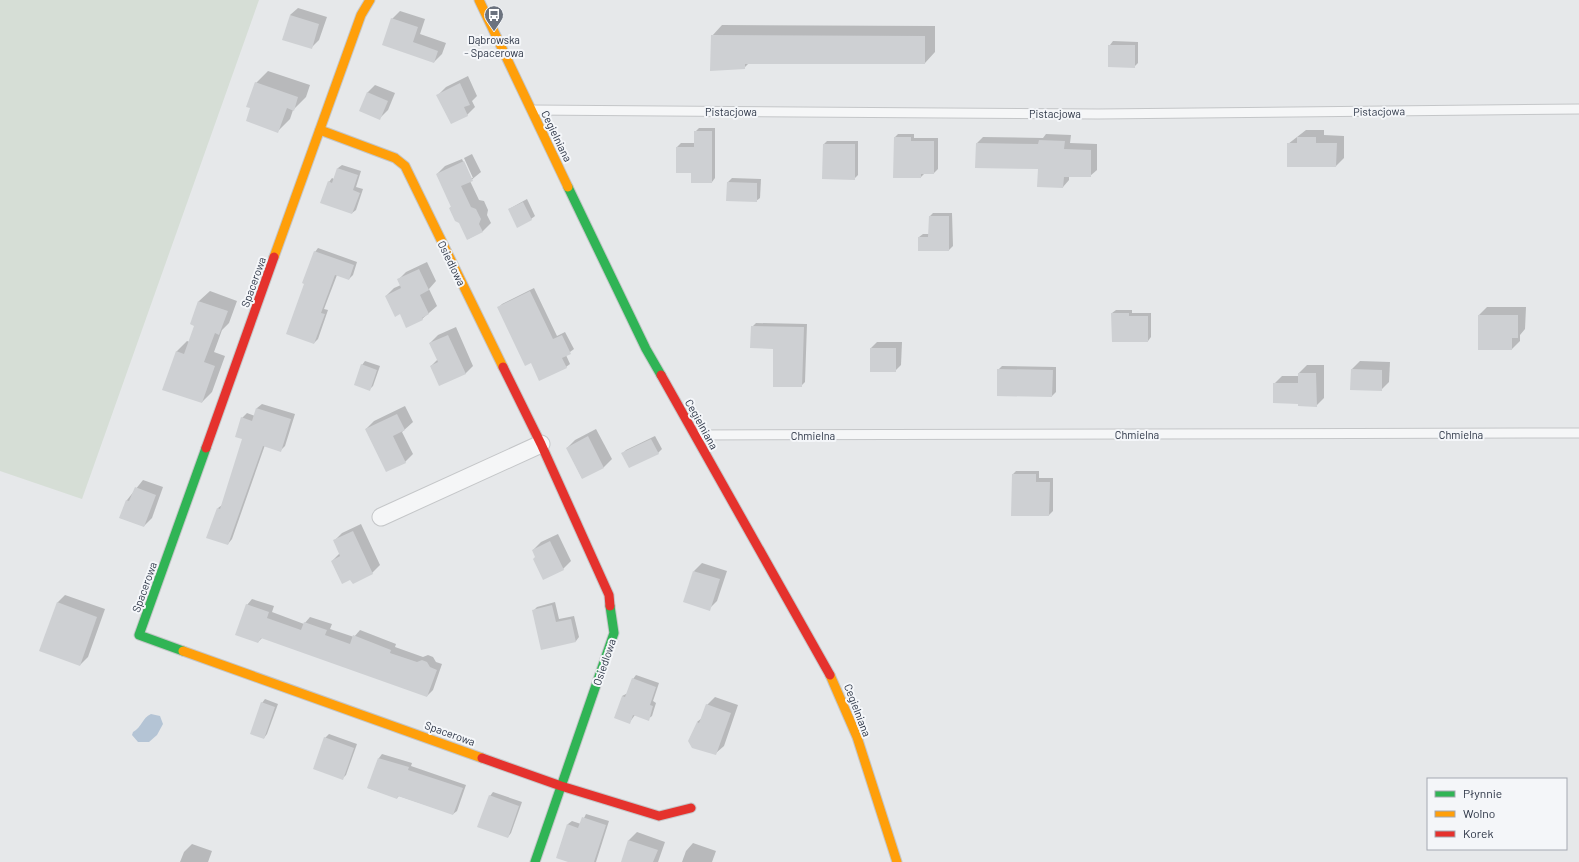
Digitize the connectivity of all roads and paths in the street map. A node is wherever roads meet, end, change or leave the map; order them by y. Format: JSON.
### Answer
{"nodes":[{"id":1,"x":370,"y":0,"type":"edge"},
{"id":2,"x":479,"y":0,"type":"edge"},
{"id":3,"x":1579,"y":109,"type":"edge"},
{"id":4,"x":531,"y":110,"type":"junction"},
{"id":5,"x":320,"y":130,"type":"junction"},
{"id":6,"x":1579,"y":434,"type":"edge"},
{"id":7,"x":694,"y":435,"type":"junction"},
{"id":8,"x":541,"y":444,"type":"junction"},
{"id":9,"x":381,"y":517,"type":"dead end"},
{"id":10,"x":561,"y":786,"type":"junction"},
{"id":11,"x":691,"y":808,"type":"dead end"},
{"id":12,"x":534,"y":862,"type":"edge"},
{"id":13,"x":897,"y":862,"type":"edge"}],
"edges":[{"from":1,"to":5,"type":"street","name":"Spacerowa"},
{"from":2,"to":4,"type":"street","name":"Cegielniana"},
{"from":3,"to":4,"type":"lane","name":"Pistacjowa"},
{"from":4,"to":7,"type":"street","name":"Cegielniana"},
{"from":5,"to":8,"type":"street","name":"Osiedlowa"},
{"from":5,"to":10,"type":"street","name":"Spacerowa"},
{"from":6,"to":7,"type":"lane","name":"Chmielna"},
{"from":7,"to":13,"type":"street","name":"Cegielniana"},
{"from":8,"to":9,"type":"street"},
{"from":8,"to":10,"type":"street","name":"Osiedlowa"},
{"from":10,"to":11,"type":"street","name":"Spacerowa"},
{"from":10,"to":12,"type":"street","name":"Osiedlowa"}]}
